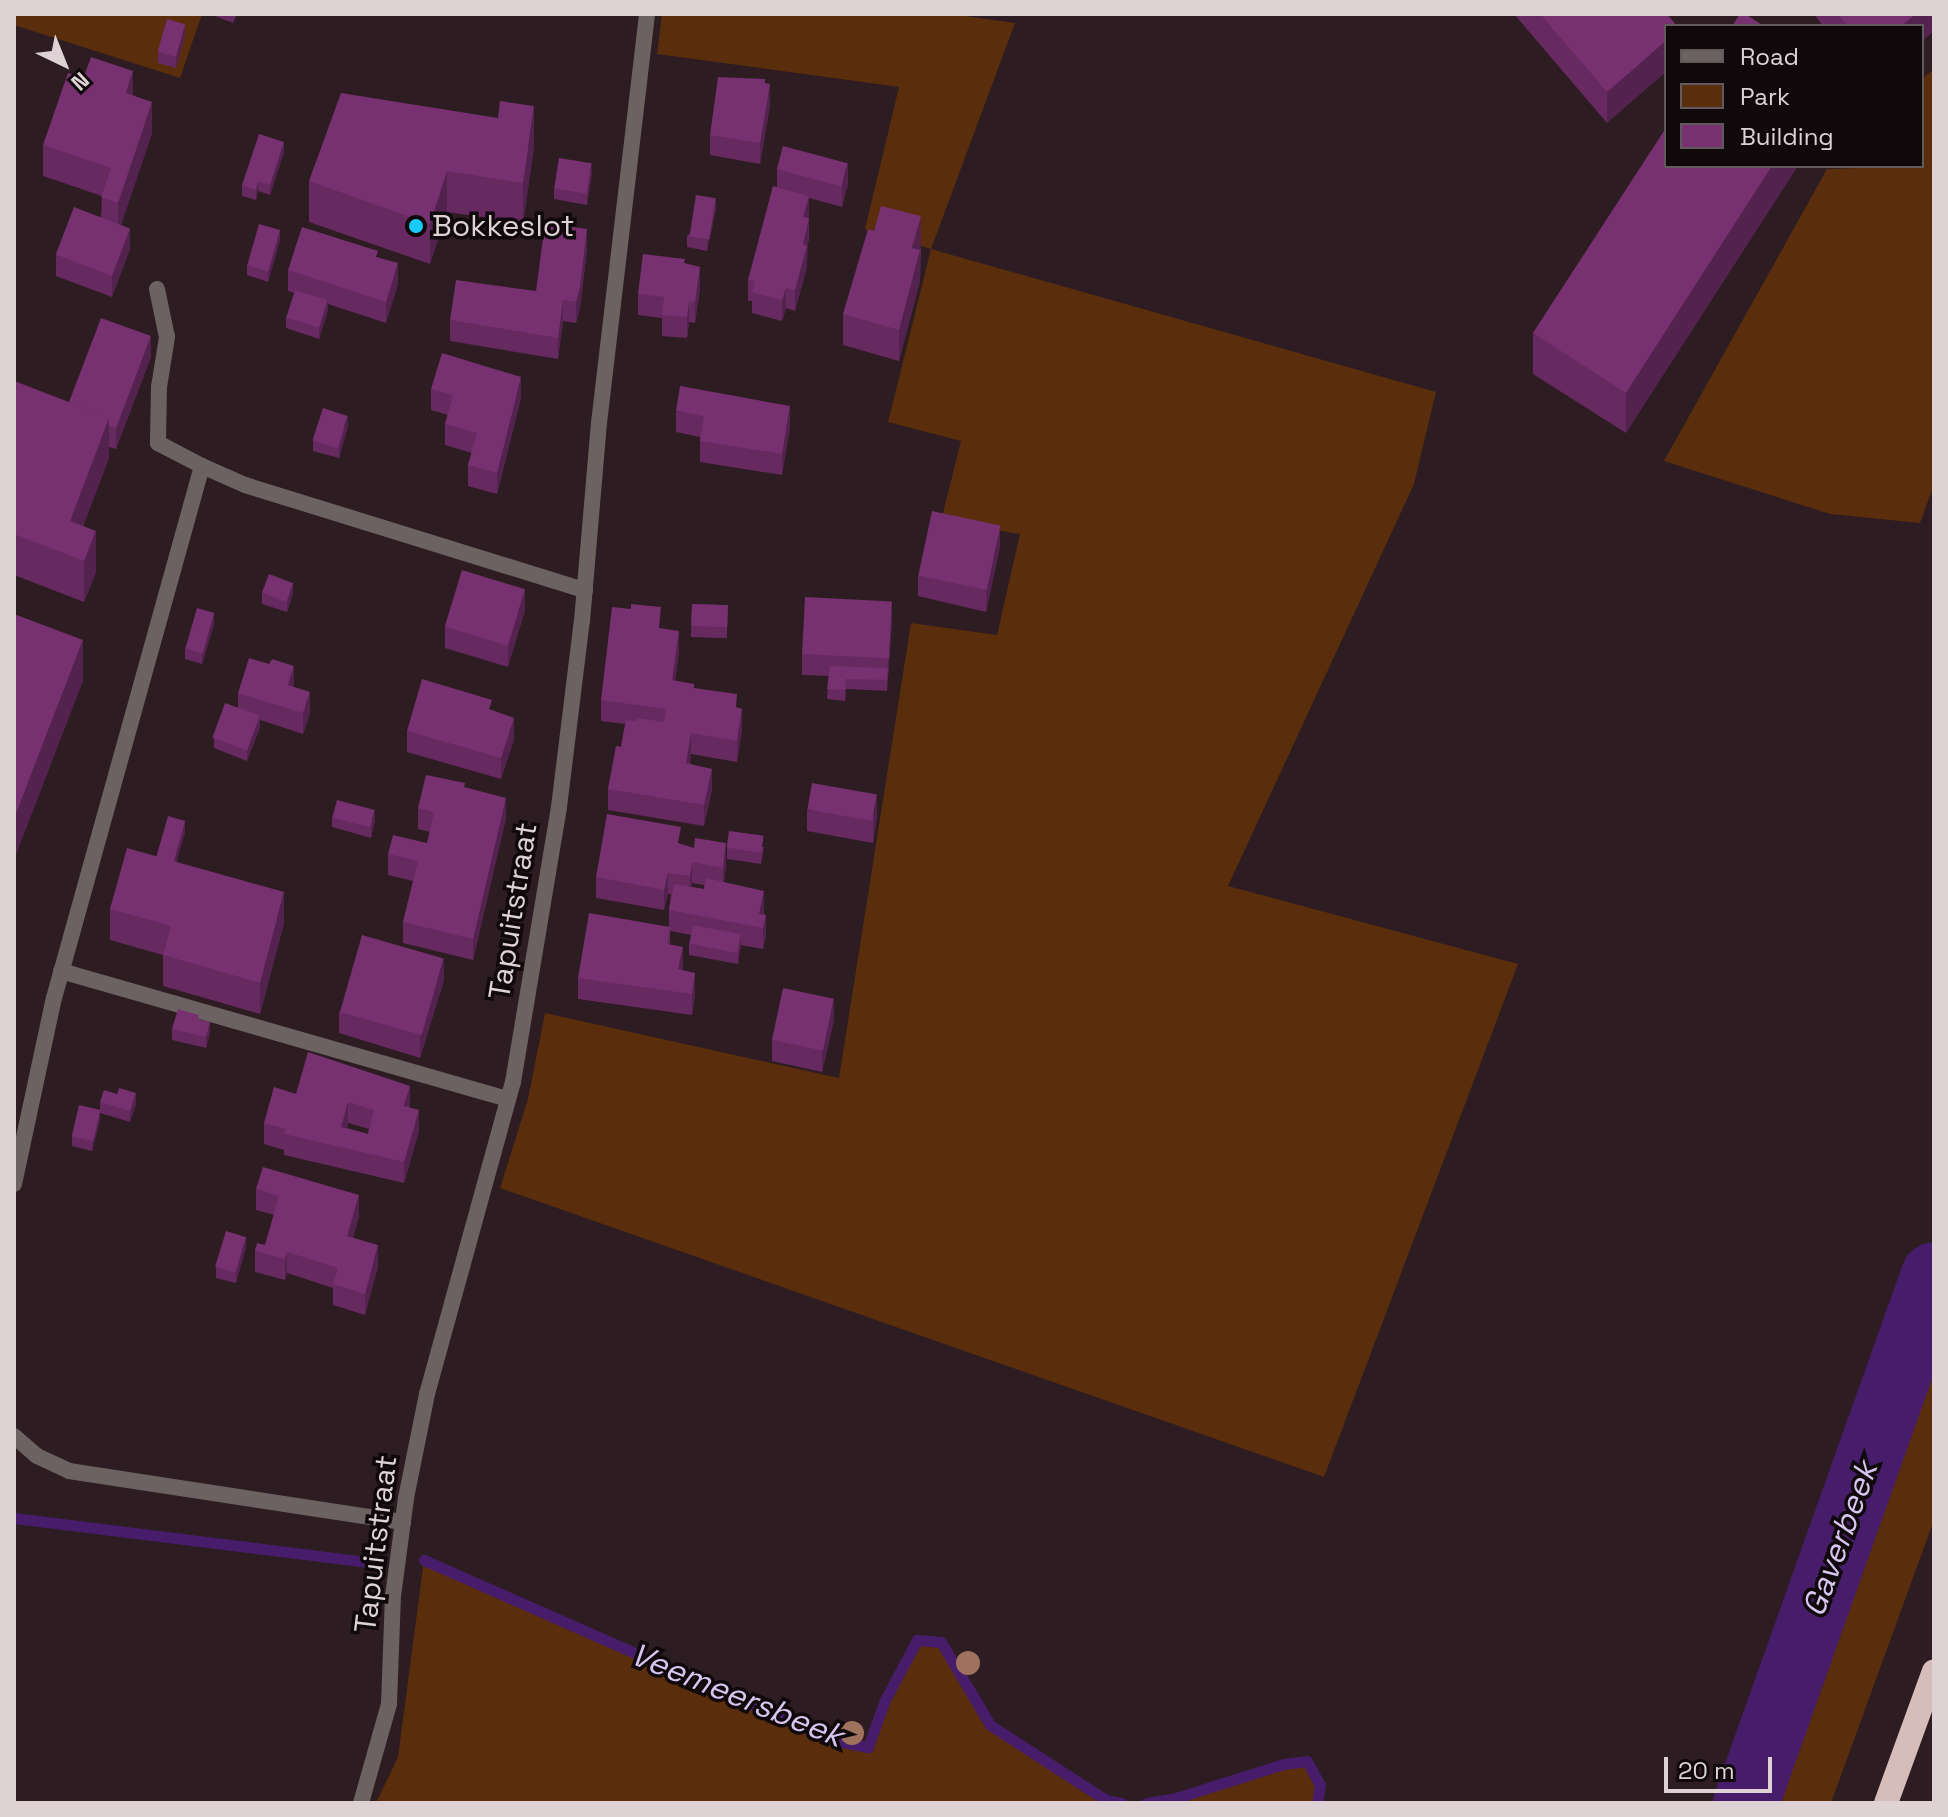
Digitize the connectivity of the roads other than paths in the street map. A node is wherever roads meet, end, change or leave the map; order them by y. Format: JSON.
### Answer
{"nodes":[{"id":1,"x":647,"y":14,"type":"edge"},
{"id":2,"x":157,"y":289,"type":"dead end"},
{"id":3,"x":202,"y":466,"type":"junction"},
{"id":4,"x":585,"y":590,"type":"junction"},
{"id":5,"x":61,"y":971,"type":"junction"},
{"id":6,"x":508,"y":1099,"type":"junction"},
{"id":7,"x":14,"y":1184,"type":"edge"},
{"id":8,"x":14,"y":1436,"type":"edge"},
{"id":9,"x":403,"y":1522,"type":"junction"},
{"id":10,"x":1934,"y":1671,"type":"edge"},
{"id":11,"x":361,"y":1803,"type":"edge"},
{"id":12,"x":1886,"y":1803,"type":"edge"}],
"edges":[{"from":1,"to":4,"type":"street","name":"Tapuitstraat"},
{"from":2,"to":3,"type":"street"},
{"from":3,"to":4,"type":"street"},
{"from":3,"to":5,"type":"street"},
{"from":4,"to":6,"type":"street","name":"Tapuitstraat"},
{"from":5,"to":6,"type":"street"},
{"from":5,"to":7,"type":"street"},
{"from":6,"to":9,"type":"street","name":"Tapuitstraat"},
{"from":8,"to":9,"type":"street"},
{"from":9,"to":11,"type":"street","name":"Tapuitstraat"},
{"from":10,"to":12,"type":"highway"}]}
